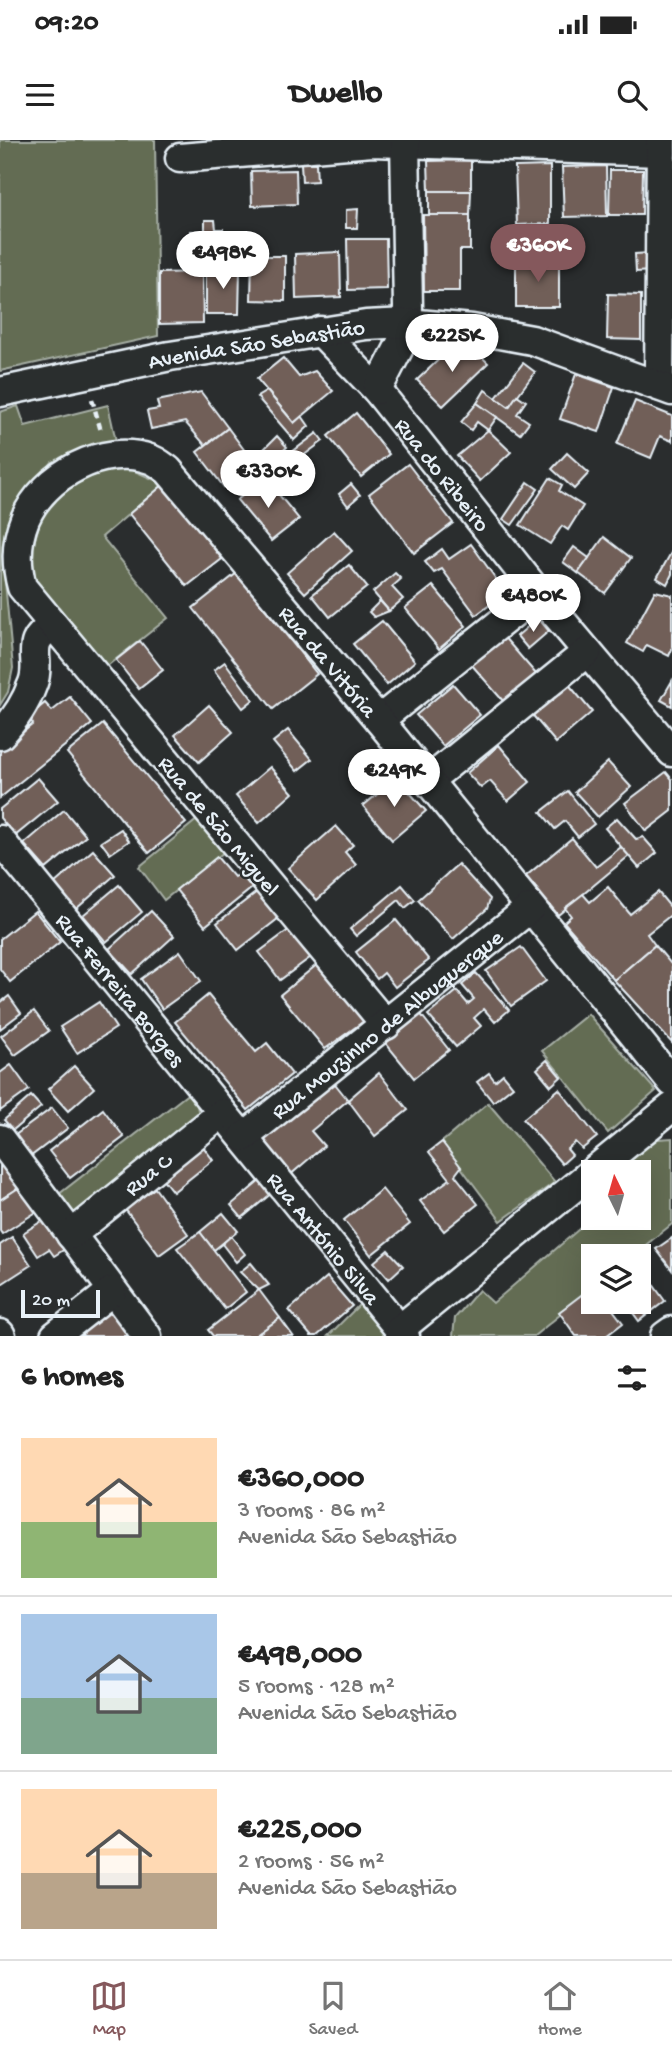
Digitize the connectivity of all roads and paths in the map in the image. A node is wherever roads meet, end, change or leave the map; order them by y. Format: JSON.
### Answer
{"nodes":[{"id":1,"x":405,"y":141,"type":"edge"},
{"id":2,"x":661,"y":146,"type":"edge"},
{"id":3,"x":180,"y":158,"type":"dead end"},
{"id":4,"x":407,"y":323,"type":"junction"},
{"id":5,"x":320,"y":331,"type":"junction"},
{"id":6,"x":86,"y":374,"type":"junction"},
{"id":7,"x":665,"y":388,"type":"edge"},
{"id":8,"x":377,"y":390,"type":"junction"},
{"id":9,"x":0,"y":392,"type":"edge"},
{"id":10,"x":108,"y":455,"type":"junction"},
{"id":11,"x":538,"y":593,"type":"junction"},
{"id":12,"x":54,"y":626,"type":"junction"},
{"id":13,"x":587,"y":652,"type":"junction"},
{"id":14,"x":379,"y":720,"type":"junction"},
{"id":15,"x":0,"y":735,"type":"edge"},
{"id":16,"x":672,"y":752,"type":"edge"},
{"id":17,"x":428,"y":781,"type":"junction"},
{"id":18,"x":0,"y":840,"type":"edge"},
{"id":19,"x":530,"y":908,"type":"junction"},
{"id":20,"x":386,"y":1025,"type":"junction"},
{"id":21,"x":672,"y":1082,"type":"edge"},
{"id":22,"x":672,"y":1107,"type":"edge"},
{"id":23,"x":222,"y":1113,"type":"junction"},
{"id":24,"x":244,"y":1138,"type":"junction"},
{"id":25,"x":0,"y":1139,"type":"edge"},
{"id":26,"x":71,"y":1235,"type":"junction"},
{"id":27,"x":112,"y":1291,"type":"junction"},
{"id":28,"x":672,"y":1331,"type":"edge"},
{"id":29,"x":402,"y":1333,"type":"edge"},
{"id":30,"x":55,"y":1336,"type":"edge"},
{"id":31,"x":147,"y":1336,"type":"edge"},
{"id":32,"x":665,"y":1336,"type":"edge"}],
"edges":[{"from":1,"to":2,"type":"street"},
{"from":1,"to":3,"type":"street"},
{"from":1,"to":4,"type":"street"},
{"from":2,"to":7,"type":"street"},
{"from":4,"to":5,"type":"street","name":"Avenida São Sebastião"},
{"from":4,"to":7,"type":"street","name":"Avenida São Sebastião"},
{"from":4,"to":8,"type":"street"},
{"from":5,"to":6,"type":"street","name":"Avenida São Sebastião"},
{"from":5,"to":8,"type":"street","name":"Rua do Ribeiro"},
{"from":6,"to":9,"type":"street","name":"Avenida São Sebastião"},
{"from":6,"to":10,"type":"path"},
{"from":8,"to":11,"type":"street","name":"Rua do Ribeiro"},
{"from":10,"to":12,"type":"street","name":"Rua da Vitória"},
{"from":10,"to":14,"type":"street","name":"Rua da Vitória"},
{"from":11,"to":13,"type":"street","name":"Rua do Ribeiro"},
{"from":11,"to":14,"type":"street"},
{"from":12,"to":15,"type":"street"},
{"from":12,"to":20,"type":"street","name":"Rua de São Miguel"},
{"from":13,"to":16,"type":"street","name":"Rua do Ribeiro"},
{"from":13,"to":17,"type":"street"},
{"from":14,"to":17,"type":"street","name":"Rua da Vitória"},
{"from":17,"to":19,"type":"street","name":"Rua da Vitória"},
{"from":18,"to":23,"type":"street","name":"Rua Ferreira Borges"},
{"from":19,"to":20,"type":"street","name":"Rua Mouzinho de Albuquerque"},
{"from":19,"to":21,"type":"street","name":"Rua da Vitória"},
{"from":20,"to":24,"type":"street","name":"Rua Mouzinho de Albuquerque"},
{"from":22,"to":29,"type":"street"},
{"from":23,"to":24,"type":"street","name":"Rua Ferreira Borges"},
{"from":23,"to":26,"type":"street","name":"Rua C"},
{"from":24,"to":29,"type":"street","name":"Rua António Silva"},
{"from":25,"to":26,"type":"street"},
{"from":26,"to":27,"type":"street"},
{"from":27,"to":30,"type":"street"},
{"from":27,"to":31,"type":"street"},
{"from":28,"to":32,"type":"street"}]}
